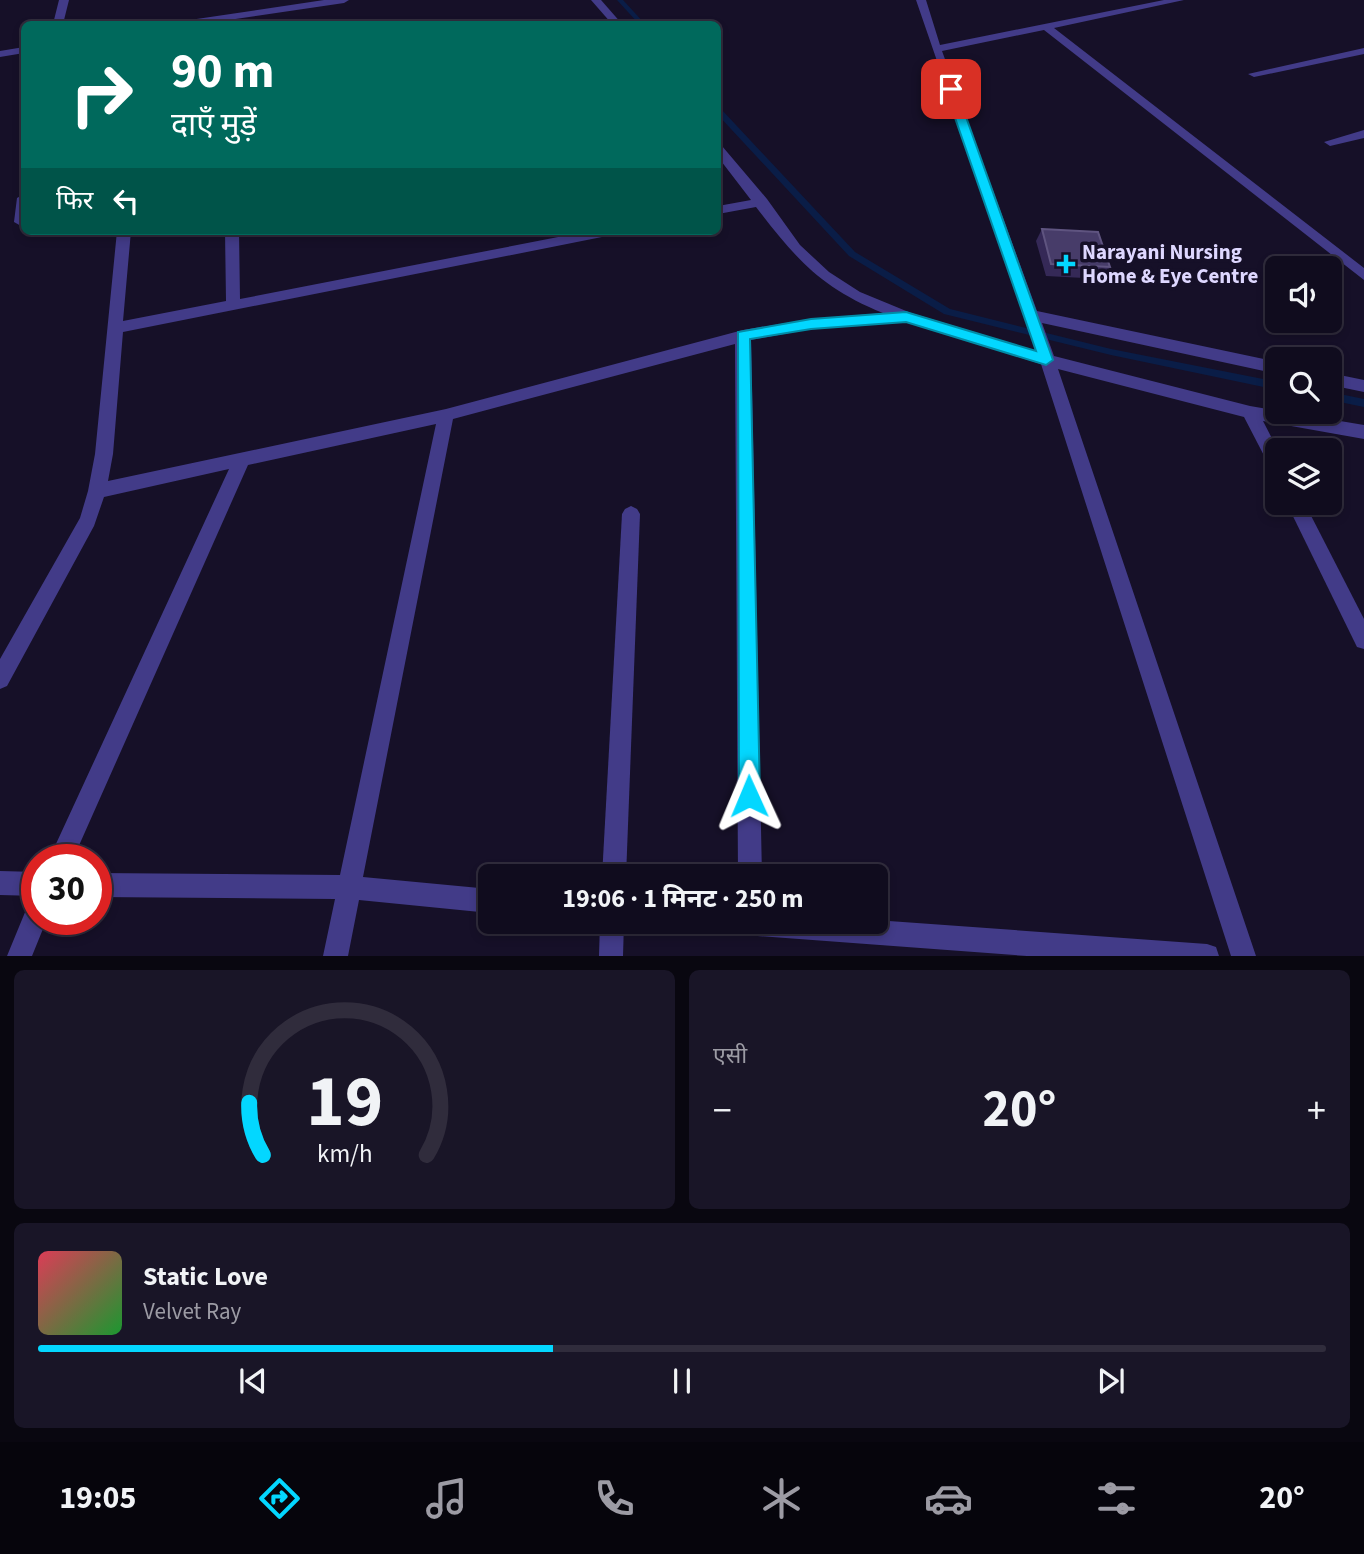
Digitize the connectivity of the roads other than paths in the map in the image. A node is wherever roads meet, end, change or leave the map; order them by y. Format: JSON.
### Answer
{"nodes":[{"id":1,"x":64,"y":0,"type":"edge"},
{"id":2,"x":344,"y":0,"type":"edge"},
{"id":3,"x":596,"y":0,"type":"edge"},
{"id":4,"x":921,"y":0,"type":"edge"},
{"id":5,"x":1179,"y":0,"type":"edge"},
{"id":6,"x":59,"y":21,"type":"edge"},
{"id":7,"x":222,"y":21,"type":"edge"},
{"id":8,"x":614,"y":21,"type":"edge"},
{"id":9,"x":1046,"y":27,"type":"junction"},
{"id":10,"x":936,"y":49,"type":"junction"},
{"id":11,"x":21,"y":50,"type":"edge"},
{"id":12,"x":1364,"y":51,"type":"edge"},
{"id":13,"x":0,"y":54,"type":"edge"},
{"id":14,"x":1254,"y":74,"type":"dead end"},
{"id":15,"x":1364,"y":134,"type":"edge"},
{"id":16,"x":1330,"y":142,"type":"dead end"},
{"id":17,"x":721,"y":153,"type":"edge"},
{"id":18,"x":762,"y":202,"type":"junction"},
{"id":19,"x":721,"y":210,"type":"edge"},
{"id":20,"x":124,"y":235,"type":"edge"},
{"id":21,"x":232,"y":235,"type":"edge"},
{"id":22,"x":592,"y":235,"type":"edge"},
{"id":23,"x":1364,"y":275,"type":"edge"},
{"id":24,"x":233,"y":305,"type":"junction"},
{"id":25,"x":906,"y":317,"type":"junction"},
{"id":26,"x":1032,"y":319,"type":"junction"},
{"id":27,"x":116,"y":328,"type":"junction"},
{"id":28,"x":743,"y":336,"type":"junction"},
{"id":29,"x":1045,"y":355,"type":"junction"},
{"id":30,"x":1265,"y":365,"type":"edge"},
{"id":31,"x":1342,"y":381,"type":"edge"},
{"id":32,"x":1364,"y":386,"type":"edge"},
{"id":33,"x":1250,"y":412,"type":"junction"},
{"id":34,"x":446,"y":415,"type":"junction"},
{"id":35,"x":1364,"y":432,"type":"edge"},
{"id":36,"x":1265,"y":441,"type":"edge"},
{"id":37,"x":242,"y":459,"type":"junction"},
{"id":38,"x":97,"y":491,"type":"junction"},
{"id":39,"x":631,"y":514,"type":"dead end"},
{"id":40,"x":1302,"y":515,"type":"edge"},
{"id":41,"x":1364,"y":640,"type":"edge"},
{"id":42,"x":0,"y":679,"type":"edge"},
{"id":43,"x":68,"y":844,"type":"edge"},
{"id":44,"x":615,"y":864,"type":"edge"},
{"id":45,"x":750,"y":864,"type":"edge"},
{"id":46,"x":0,"y":883,"type":"edge"},
{"id":47,"x":21,"y":884,"type":"edge"},
{"id":48,"x":112,"y":885,"type":"edge"},
{"id":49,"x":347,"y":887,"type":"junction"},
{"id":50,"x":478,"y":900,"type":"edge"},
{"id":51,"x":888,"y":933,"type":"edge"},
{"id":52,"x":612,"y":934,"type":"edge"},
{"id":53,"x":28,"y":935,"type":"edge"},
{"id":54,"x":19,"y":956,"type":"edge"},
{"id":55,"x":335,"y":956,"type":"edge"},
{"id":56,"x":611,"y":956,"type":"edge"},
{"id":57,"x":1207,"y":956,"type":"edge"},
{"id":58,"x":1244,"y":956,"type":"edge"}],
"edges":[{"from":1,"to":6,"type":"street"},
{"from":2,"to":7,"type":"street"},
{"from":3,"to":8,"type":"street"},
{"from":4,"to":10,"type":"street"},
{"from":5,"to":9,"type":"street"},
{"from":9,"to":10,"type":"street"},
{"from":9,"to":23,"type":"street"},
{"from":10,"to":26,"type":"street"},
{"from":11,"to":13,"type":"street"},
{"from":12,"to":14,"type":"street"},
{"from":15,"to":16,"type":"street"},
{"from":17,"to":18,"type":"street"},
{"from":18,"to":19,"type":"street"},
{"from":18,"to":25,"type":"street"},
{"from":20,"to":27,"type":"street"},
{"from":21,"to":24,"type":"street"},
{"from":22,"to":24,"type":"street"},
{"from":24,"to":27,"type":"street"},
{"from":25,"to":28,"type":"street"},
{"from":25,"to":29,"type":"street"},
{"from":26,"to":29,"type":"street"},
{"from":26,"to":30,"type":"street"},
{"from":27,"to":38,"type":"street"},
{"from":28,"to":34,"type":"street"},
{"from":28,"to":45,"type":"street"},
{"from":29,"to":33,"type":"street"},
{"from":29,"to":58,"type":"street"},
{"from":31,"to":32,"type":"street"},
{"from":33,"to":35,"type":"street"},
{"from":33,"to":36,"type":"street"},
{"from":34,"to":37,"type":"street"},
{"from":34,"to":49,"type":"street"},
{"from":37,"to":38,"type":"street"},
{"from":37,"to":43,"type":"street"},
{"from":38,"to":42,"type":"street"},
{"from":39,"to":44,"type":"street"},
{"from":40,"to":41,"type":"street"},
{"from":46,"to":47,"type":"street"},
{"from":48,"to":49,"type":"street"},
{"from":49,"to":50,"type":"street"},
{"from":49,"to":55,"type":"street"},
{"from":51,"to":57,"type":"street"},
{"from":52,"to":56,"type":"street"},
{"from":53,"to":54,"type":"street"}]}
